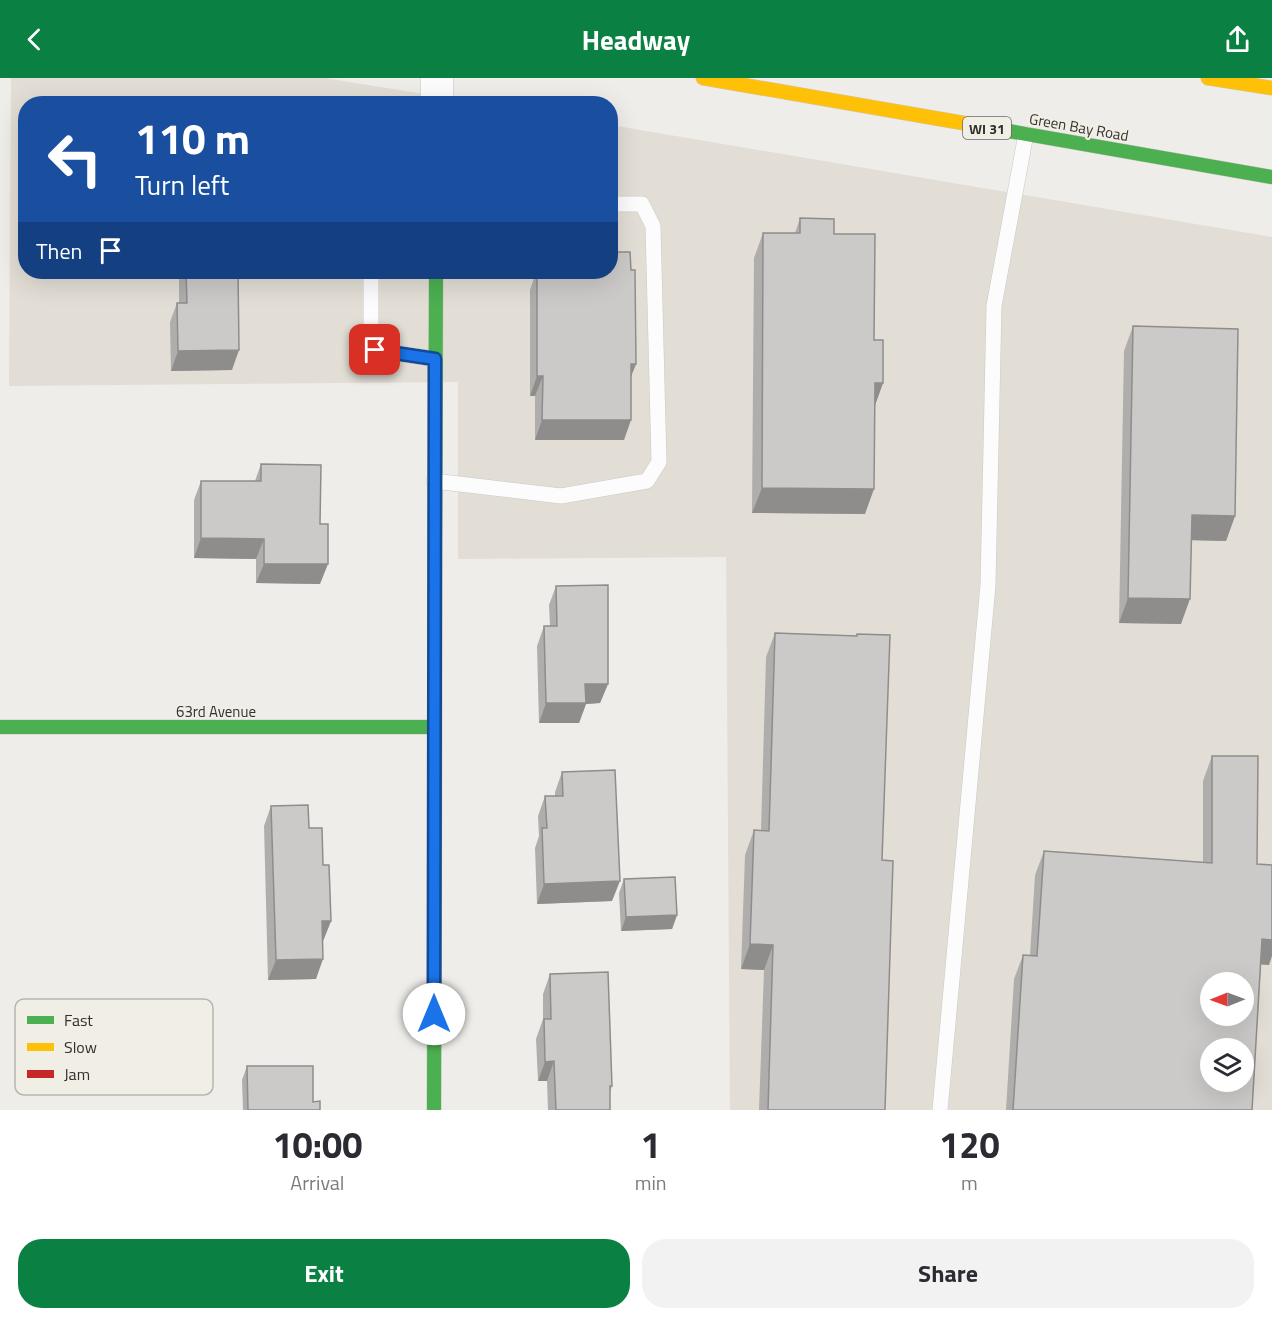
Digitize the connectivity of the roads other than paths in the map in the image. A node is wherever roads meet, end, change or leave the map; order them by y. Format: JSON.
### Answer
{"nodes":[{"id":1,"x":437,"y":78,"type":"edge"},
{"id":2,"x":703,"y":78,"type":"edge"},
{"id":3,"x":1208,"y":78,"type":"edge"},
{"id":4,"x":1272,"y":88,"type":"edge"},
{"id":5,"x":437,"y":96,"type":"edge"},
{"id":6,"x":1026,"y":134,"type":"junction"},
{"id":7,"x":1272,"y":177,"type":"edge"},
{"id":8,"x":618,"y":204,"type":"edge"},
{"id":9,"x":371,"y":279,"type":"edge"},
{"id":10,"x":436,"y":279,"type":"edge"},
{"id":11,"x":435,"y":359,"type":"junction"},
{"id":12,"x":434,"y":481,"type":"junction"},
{"id":13,"x":0,"y":727,"type":"edge"},
{"id":14,"x":433,"y":727,"type":"junction"},
{"id":15,"x":434,"y":1110,"type":"edge"},
{"id":16,"x":940,"y":1110,"type":"edge"}],
"edges":[{"from":1,"to":5,"type":"street"},
{"from":2,"to":6,"type":"street","name":"Green Bay Road","number":"WI 31"},
{"from":3,"to":4,"type":"street"},
{"from":6,"to":7,"type":"street","name":"Green Bay Road","number":"WI 31"},
{"from":6,"to":16,"type":"lane"},
{"from":8,"to":12,"type":"lane"},
{"from":9,"to":11,"type":"lane"},
{"from":10,"to":11,"type":"street"},
{"from":11,"to":12,"type":"street"},
{"from":12,"to":14,"type":"street"},
{"from":13,"to":14,"type":"street","name":"63rd Avenue"},
{"from":14,"to":15,"type":"street"}]}
